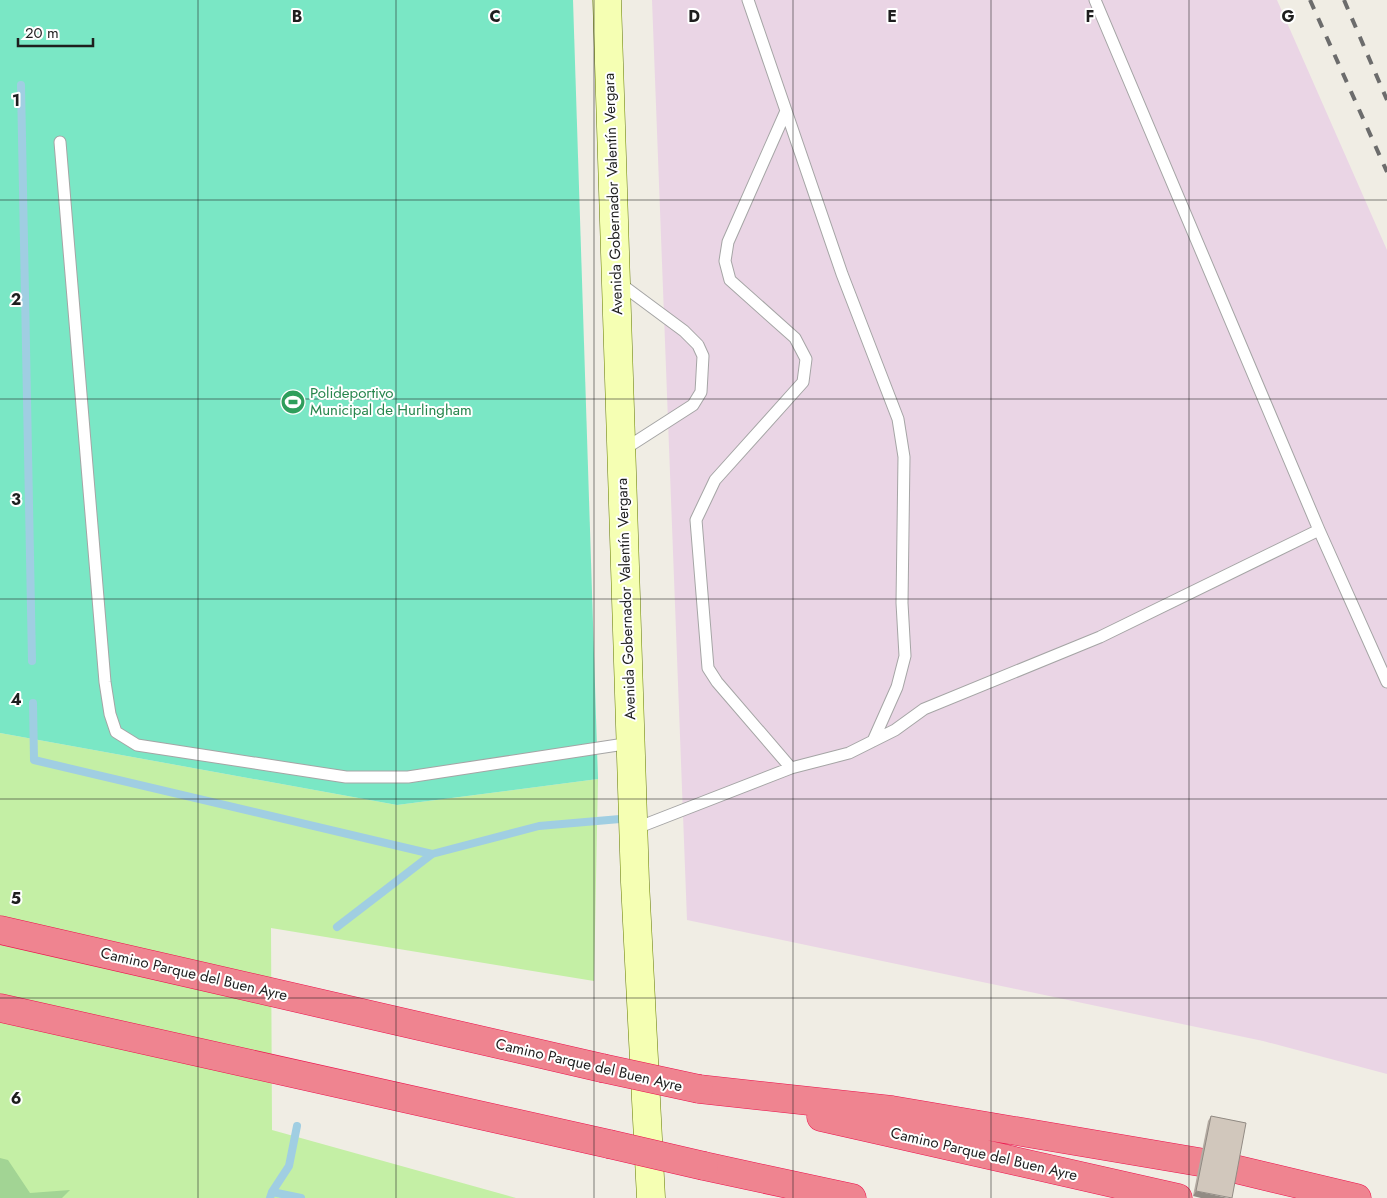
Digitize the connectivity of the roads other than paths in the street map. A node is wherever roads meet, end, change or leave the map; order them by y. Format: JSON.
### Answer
{"nodes":[{"id":1,"x":607,"y":0,"type":"edge"},
{"id":2,"x":748,"y":0,"type":"edge"},
{"id":3,"x":1095,"y":0,"type":"edge"},
{"id":4,"x":786,"y":111,"type":"junction"},
{"id":5,"x":60,"y":142,"type":"dead end"},
{"id":6,"x":616,"y":280,"type":"junction"},
{"id":7,"x":621,"y":451,"type":"junction"},
{"id":8,"x":1319,"y":530,"type":"junction"},
{"id":9,"x":1387,"y":682,"type":"edge"},
{"id":10,"x":873,"y":741,"type":"junction"},
{"id":11,"x":631,"y":743,"type":"junction"},
{"id":12,"x":791,"y":768,"type":"junction"},
{"id":13,"x":634,"y":830,"type":"junction"},
{"id":14,"x":0,"y":930,"type":"edge"},
{"id":15,"x":0,"y":1008,"type":"edge"},
{"id":16,"x":699,"y":1090,"type":"junction"},
{"id":17,"x":1200,"y":1162,"type":"edge"},
{"id":18,"x":1235,"y":1169,"type":"edge"},
{"id":19,"x":651,"y":1198,"type":"edge"},
{"id":20,"x":852,"y":1198,"type":"edge"},
{"id":21,"x":1178,"y":1198,"type":"edge"},
{"id":22,"x":1357,"y":1198,"type":"edge"}],
"edges":[{"from":1,"to":6,"type":"street","name":"Avenida Gobernador Valentín Vergara"},
{"from":2,"to":4,"type":"lane"},
{"from":3,"to":8,"type":"lane"},
{"from":4,"to":10,"type":"lane"},
{"from":4,"to":12,"type":"lane"},
{"from":5,"to":11,"type":"lane"},
{"from":6,"to":7,"type":"street","name":"Avenida Gobernador Valentín Vergara"},
{"from":6,"to":7,"type":"lane"},
{"from":7,"to":11,"type":"street","name":"Avenida Gobernador Valentín Vergara"},
{"from":8,"to":9,"type":"lane"},
{"from":8,"to":10,"type":"lane"},
{"from":10,"to":12,"type":"lane"},
{"from":11,"to":13,"type":"street","name":"Avenida Gobernador Valentín Vergara"},
{"from":12,"to":13,"type":"lane"},
{"from":13,"to":19,"type":"street","name":"Avenida Gobernador Valentín Vergara"},
{"from":14,"to":16,"type":"highway","name":"Camino Parque del Buen Ayre","bridge":true},
{"from":15,"to":20,"type":"highway","bridge":true},
{"from":16,"to":17,"type":"highway"},
{"from":16,"to":21,"type":"highway","name":"Camino Parque del Buen Ayre"},
{"from":18,"to":22,"type":"highway"}]}
